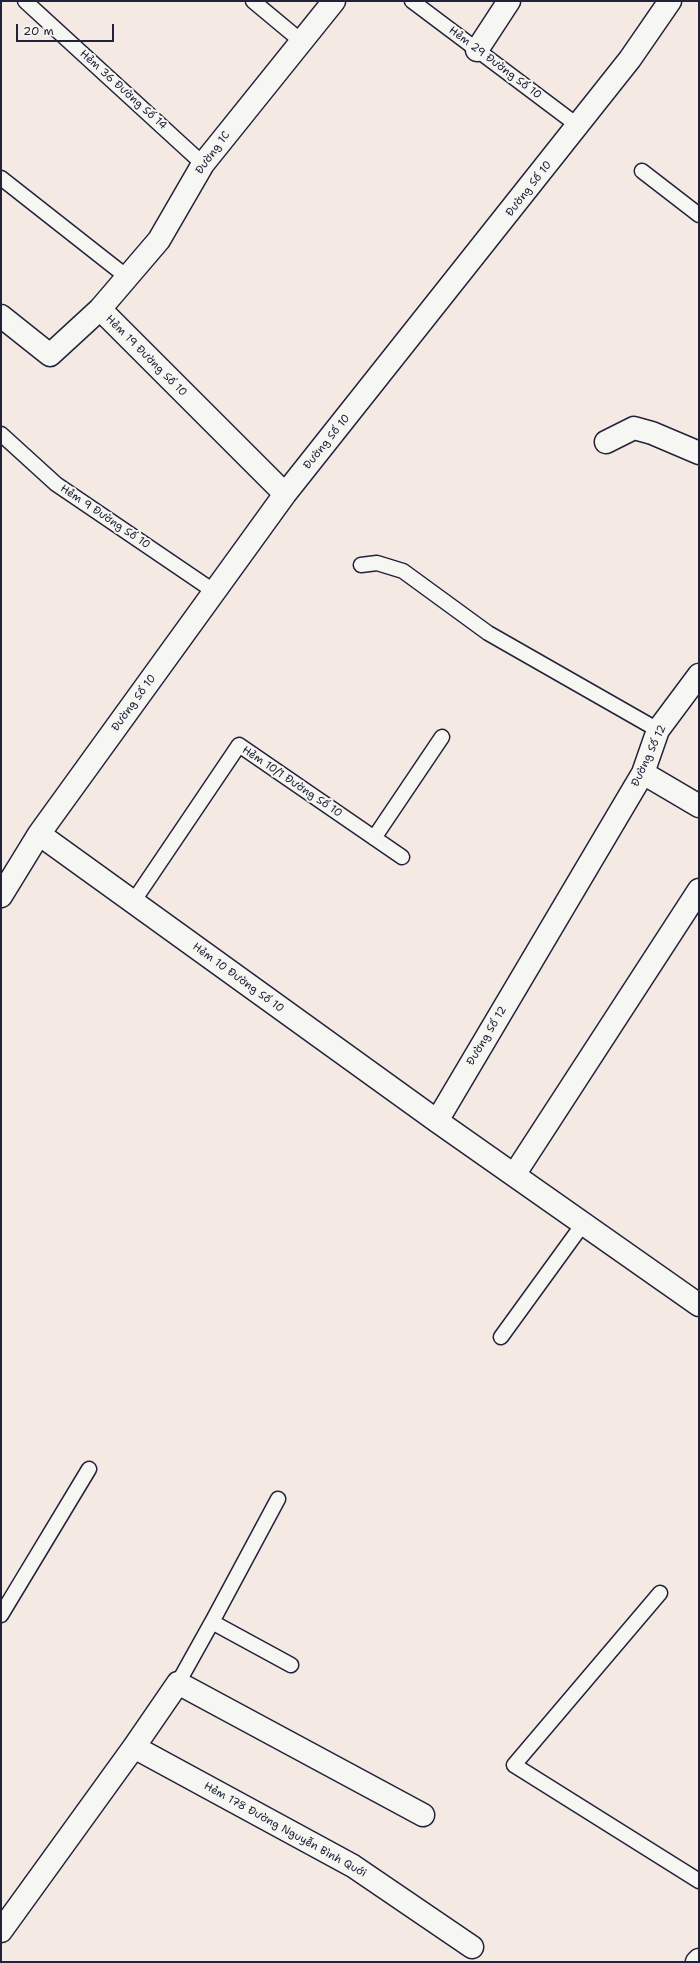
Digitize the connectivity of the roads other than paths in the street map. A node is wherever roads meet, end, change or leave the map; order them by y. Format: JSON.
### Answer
{"nodes":[{"id":1,"x":25,"y":1,"type":"edge"},
{"id":2,"x":254,"y":1,"type":"edge"},
{"id":3,"x":334,"y":1,"type":"edge"},
{"id":4,"x":412,"y":1,"type":"edge"},
{"id":5,"x":509,"y":1,"type":"edge"},
{"id":6,"x":670,"y":1,"type":"edge"},
{"id":7,"x":301,"y":41,"type":"junction"},
{"id":8,"x":477,"y":50,"type":"junction"},
{"id":9,"x":577,"y":125,"type":"junction"},
{"id":10,"x":203,"y":164,"type":"junction"},
{"id":11,"x":642,"y":172,"type":"dead end"},
{"id":12,"x":1,"y":178,"type":"edge"},
{"id":13,"x":699,"y":215,"type":"edge"},
{"id":14,"x":127,"y":277,"type":"junction"},
{"id":15,"x":100,"y":309,"type":"junction"},
{"id":16,"x":1,"y":316,"type":"edge"},
{"id":17,"x":1,"y":434,"type":"edge"},
{"id":18,"x":606,"y":442,"type":"dead end"},
{"id":19,"x":699,"y":453,"type":"edge"},
{"id":20,"x":285,"y":494,"type":"junction"},
{"id":21,"x":360,"y":565,"type":"dead end"},
{"id":22,"x":215,"y":592,"type":"junction"},
{"id":23,"x":699,"y":675,"type":"edge"},
{"id":24,"x":658,"y":730,"type":"junction"},
{"id":25,"x":442,"y":737,"type":"dead end"},
{"id":26,"x":643,"y":773,"type":"junction"},
{"id":27,"x":699,"y":806,"type":"edge"},
{"id":28,"x":39,"y":834,"type":"junction"},
{"id":29,"x":374,"y":838,"type":"junction"},
{"id":30,"x":402,"y":857,"type":"dead end"},
{"id":31,"x":699,"y":890,"type":"edge"},
{"id":32,"x":1,"y":896,"type":"edge"},
{"id":33,"x":133,"y":902,"type":"junction"},
{"id":34,"x":437,"y":1121,"type":"junction"},
{"id":35,"x":514,"y":1175,"type":"junction"},
{"id":36,"x":583,"y":1224,"type":"junction"},
{"id":37,"x":699,"y":1305,"type":"edge"},
{"id":38,"x":501,"y":1337,"type":"dead end"},
{"id":39,"x":89,"y":1469,"type":"dead end"},
{"id":40,"x":278,"y":1499,"type":"dead end"},
{"id":41,"x":660,"y":1593,"type":"dead end"},
{"id":42,"x":1,"y":1615,"type":"edge"},
{"id":43,"x":212,"y":1622,"type":"junction"},
{"id":44,"x":291,"y":1665,"type":"dead end"},
{"id":45,"x":178,"y":1683,"type":"junction"},
{"id":46,"x":134,"y":1747,"type":"junction"},
{"id":47,"x":423,"y":1815,"type":"dead end"},
{"id":48,"x":699,"y":1881,"type":"edge"},
{"id":49,"x":1,"y":1931,"type":"edge"},
{"id":50,"x":472,"y":1947,"type":"dead end"}],
"edges":[{"from":1,"to":10,"type":"lane","name":"Hẻm 36 Đường Số 14"},
{"from":2,"to":7,"type":"lane"},
{"from":3,"to":7,"type":"street","name":"Đường 1C"},
{"from":4,"to":8,"type":"lane","name":"Hẻm 29 Đường Số 10"},
{"from":5,"to":8,"type":"street"},
{"from":6,"to":9,"type":"street","name":"Đường Số 10"},
{"from":7,"to":10,"type":"street","name":"Đường 1C"},
{"from":8,"to":9,"type":"lane","name":"Hẻm 29 Đường Số 10"},
{"from":9,"to":20,"type":"street","name":"Đường Số 10"},
{"from":10,"to":14,"type":"street","name":"Đường 1C"},
{"from":11,"to":13,"type":"lane"},
{"from":12,"to":14,"type":"lane"},
{"from":14,"to":15,"type":"street","name":"Đường 1C"},
{"from":15,"to":16,"type":"street","name":"Hẻm 19 Đường Số 10"},
{"from":15,"to":20,"type":"street","name":"Hẻm 19 Đường Số 10"},
{"from":17,"to":22,"type":"lane","name":"Hẻm 9 Đường Số 10"},
{"from":18,"to":19,"type":"street"},
{"from":20,"to":22,"type":"street","name":"Đường Số 10"},
{"from":21,"to":24,"type":"lane"},
{"from":22,"to":28,"type":"street","name":"Đường Số 10"},
{"from":23,"to":24,"type":"street","name":"Đường Số 12"},
{"from":24,"to":26,"type":"street","name":"Đường Số 12"},
{"from":25,"to":29,"type":"lane"},
{"from":26,"to":27,"type":"street"},
{"from":26,"to":34,"type":"street","name":"Đường Số 12"},
{"from":28,"to":32,"type":"street","name":"Đường Số 10"},
{"from":28,"to":33,"type":"street","name":"Hẻm 10 Đường Số 10"},
{"from":29,"to":30,"type":"lane","name":"Hẻm 10/1 Đường Số 10"},
{"from":29,"to":33,"type":"lane","name":"Hẻm 10/1 Đường Số 10"},
{"from":31,"to":35,"type":"street"},
{"from":33,"to":34,"type":"street","name":"Hẻm 10 Đường Số 10"},
{"from":34,"to":35,"type":"street"},
{"from":35,"to":36,"type":"street"},
{"from":36,"to":37,"type":"street"},
{"from":36,"to":38,"type":"lane"},
{"from":39,"to":42,"type":"lane"},
{"from":40,"to":43,"type":"lane"},
{"from":41,"to":48,"type":"lane"},
{"from":43,"to":44,"type":"lane"},
{"from":43,"to":45,"type":"lane"},
{"from":45,"to":46,"type":"street"},
{"from":45,"to":47,"type":"street"},
{"from":46,"to":49,"type":"street"},
{"from":46,"to":50,"type":"street","name":"Hẻm 178 Đường Nguyễn Bình Quới"}]}
